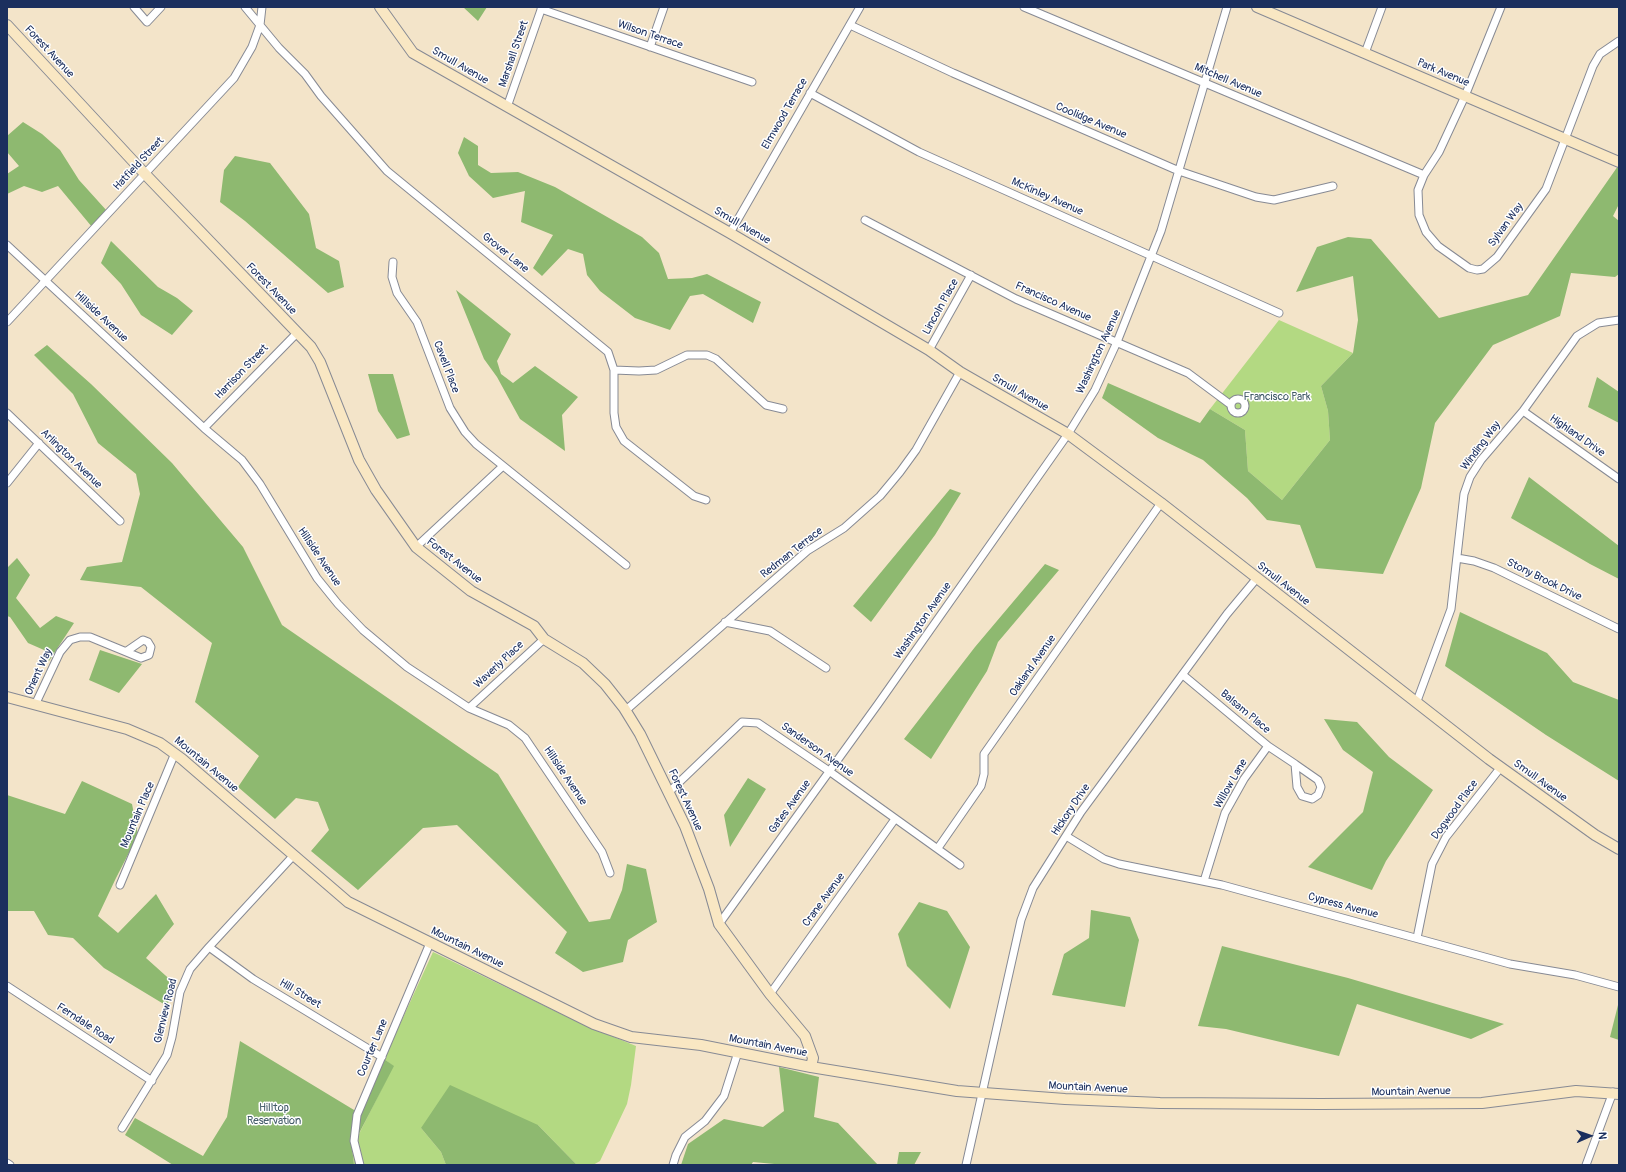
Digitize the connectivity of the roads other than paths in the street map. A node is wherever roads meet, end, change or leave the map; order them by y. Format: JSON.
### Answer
{"nodes":[{"id":1,"x":134,"y":7,"type":"edge"},
{"id":2,"x":161,"y":7,"type":"edge"},
{"id":3,"x":245,"y":7,"type":"edge"},
{"id":4,"x":262,"y":7,"type":"edge"},
{"id":5,"x":664,"y":7,"type":"edge"},
{"id":6,"x":860,"y":7,"type":"edge"},
{"id":7,"x":1024,"y":7,"type":"edge"},
{"id":8,"x":1227,"y":7,"type":"edge"},
{"id":9,"x":1257,"y":7,"type":"edge"},
{"id":10,"x":1382,"y":7,"type":"edge"},
{"id":11,"x":1501,"y":7,"type":"edge"},
{"id":12,"x":541,"y":8,"type":"edge"},
{"id":13,"x":383,"y":9,"type":"edge"},
{"id":14,"x":7,"y":25,"type":"edge"},
{"id":15,"x":260,"y":25,"type":"junction"},
{"id":16,"x":850,"y":25,"type":"junction"},
{"id":17,"x":1619,"y":41,"type":"edge"},
{"id":18,"x":650,"y":47,"type":"junction"},
{"id":19,"x":1365,"y":53,"type":"junction"},
{"id":20,"x":752,"y":82,"type":"dead end"},
{"id":21,"x":1205,"y":83,"type":"junction"},
{"id":22,"x":810,"y":93,"type":"junction"},
{"id":23,"x":1465,"y":96,"type":"junction"},
{"id":24,"x":508,"y":107,"type":"junction"},
{"id":25,"x":1565,"y":138,"type":"junction"},
{"id":26,"x":1619,"y":162,"type":"edge"},
{"id":27,"x":1178,"y":171,"type":"junction"},
{"id":28,"x":145,"y":174,"type":"junction"},
{"id":29,"x":1424,"y":174,"type":"junction"},
{"id":30,"x":1333,"y":186,"type":"dead end"},
{"id":31,"x":864,"y":220,"type":"dead end"},
{"id":32,"x":730,"y":233,"type":"junction"},
{"id":33,"x":7,"y":245,"type":"edge"},
{"id":34,"x":1151,"y":255,"type":"junction"},
{"id":35,"x":394,"y":262,"type":"dead end"},
{"id":36,"x":971,"y":275,"type":"junction"},
{"id":37,"x":45,"y":281,"type":"junction"},
{"id":38,"x":1278,"y":313,"type":"dead end"},
{"id":39,"x":1619,"y":320,"type":"edge"},
{"id":40,"x":7,"y":322,"type":"edge"},
{"id":41,"x":297,"y":333,"type":"junction"},
{"id":42,"x":1117,"y":342,"type":"junction"},
{"id":43,"x":929,"y":350,"type":"junction"},
{"id":44,"x":614,"y":370,"type":"junction"},
{"id":45,"x":960,"y":372,"type":"junction"},
{"id":46,"x":1231,"y":405,"type":"dead end"},
{"id":47,"x":783,"y":409,"type":"dead end"},
{"id":48,"x":1523,"y":411,"type":"junction"},
{"id":49,"x":7,"y":413,"type":"edge"},
{"id":50,"x":204,"y":428,"type":"junction"},
{"id":51,"x":1068,"y":434,"type":"junction"},
{"id":52,"x":39,"y":443,"type":"junction"},
{"id":53,"x":503,"y":466,"type":"junction"},
{"id":54,"x":1619,"y":479,"type":"edge"},
{"id":55,"x":7,"y":483,"type":"edge"},
{"id":56,"x":706,"y":500,"type":"dead end"},
{"id":57,"x":1161,"y":503,"type":"junction"},
{"id":58,"x":120,"y":521,"type":"dead end"},
{"id":59,"x":416,"y":548,"type":"junction"},
{"id":60,"x":1457,"y":558,"type":"junction"},
{"id":61,"x":626,"y":565,"type":"dead end"},
{"id":62,"x":1257,"y":578,"type":"junction"},
{"id":63,"x":725,"y":622,"type":"junction"},
{"id":64,"x":1619,"y":629,"type":"edge"},
{"id":65,"x":544,"y":639,"type":"junction"},
{"id":66,"x":126,"y":651,"type":"dead end"},
{"id":67,"x":826,"y":668,"type":"dead end"},
{"id":68,"x":1183,"y":675,"type":"junction"},
{"id":69,"x":7,"y":697,"type":"edge"},
{"id":70,"x":1417,"y":701,"type":"junction"},
{"id":71,"x":35,"y":704,"type":"junction"},
{"id":72,"x":878,"y":704,"type":"joint"},
{"id":73,"x":469,"y":708,"type":"junction"},
{"id":74,"x":625,"y":711,"type":"junction"},
{"id":75,"x":1268,"y":746,"type":"junction"},
{"id":76,"x":175,"y":754,"type":"junction"},
{"id":77,"x":1295,"y":764,"type":"junction"},
{"id":78,"x":1501,"y":767,"type":"junction"},
{"id":79,"x":829,"y":771,"type":"junction"},
{"id":80,"x":668,"y":793,"type":"junction"},
{"id":81,"x":895,"y":819,"type":"junction"},
{"id":82,"x":1066,"y":836,"type":"junction"},
{"id":83,"x":938,"y":848,"type":"junction"},
{"id":84,"x":1619,"y":849,"type":"edge"},
{"id":85,"x":293,"y":856,"type":"junction"},
{"id":86,"x":960,"y":865,"type":"dead end"},
{"id":87,"x":610,"y":873,"type":"dead end"},
{"id":88,"x":1204,"y":881,"type":"junction"},
{"id":89,"x":120,"y":885,"type":"dead end"},
{"id":90,"x":719,"y":924,"type":"junction"},
{"id":91,"x":1417,"y":938,"type":"junction"},
{"id":92,"x":430,"y":943,"type":"junction"},
{"id":93,"x":208,"y":947,"type":"junction"},
{"id":94,"x":7,"y":986,"type":"edge"},
{"id":95,"x":1619,"y":987,"type":"edge"},
{"id":96,"x":770,"y":994,"type":"junction"},
{"id":97,"x":738,"y":1052,"type":"junction"},
{"id":98,"x":382,"y":1057,"type":"junction"},
{"id":99,"x":811,"y":1067,"type":"junction"},
{"id":100,"x":152,"y":1081,"type":"junction"},
{"id":101,"x":981,"y":1093,"type":"junction"},
{"id":102,"x":1616,"y":1093,"type":"edge"},
{"id":103,"x":122,"y":1128,"type":"dead end"},
{"id":104,"x":7,"y":1163,"type":"edge"},
{"id":105,"x":10,"y":1165,"type":"edge"},
{"id":106,"x":360,"y":1165,"type":"edge"},
{"id":107,"x":673,"y":1165,"type":"edge"},
{"id":108,"x":966,"y":1165,"type":"edge"},
{"id":109,"x":1586,"y":1165,"type":"edge"}],
"edges":[{"from":1,"to":2,"type":"street"},
{"from":3,"to":15,"type":"street","name":"Grover Lane"},
{"from":4,"to":15,"type":"street","name":"Hatfield Street"},
{"from":5,"to":18,"type":"street"},
{"from":6,"to":16,"type":"street","name":"Elmwood Terrace"},
{"from":7,"to":21,"type":"street","name":"Mitchell Avenue"},
{"from":8,"to":21,"type":"street","name":"Washington Avenue"},
{"from":9,"to":19,"type":"street","name":"Park Avenue"},
{"from":10,"to":19,"type":"street"},
{"from":11,"to":23,"type":"street","name":"Sylvan Way"},
{"from":12,"to":18,"type":"street","name":"Wilson Terrace"},
{"from":12,"to":24,"type":"street","name":"Marshall Street"},
{"from":13,"to":24,"type":"street","name":"Smull Avenue"},
{"from":14,"to":28,"type":"street","name":"Forest Avenue"},
{"from":15,"to":28,"type":"street","name":"Hatfield Street"},
{"from":15,"to":44,"type":"street","name":"Grover Lane"},
{"from":16,"to":22,"type":"street","name":"Elmwood Terrace"},
{"from":16,"to":27,"type":"street","name":"Coolidge Avenue"},
{"from":17,"to":25,"type":"street","name":"Sylvan Way"},
{"from":18,"to":20,"type":"street","name":"Wilson Terrace"},
{"from":19,"to":23,"type":"street","name":"Park Avenue"},
{"from":21,"to":27,"type":"street","name":"Washington Avenue"},
{"from":21,"to":29,"type":"street","name":"Mitchell Avenue"},
{"from":22,"to":32,"type":"street","name":"Elmwood Terrace"},
{"from":22,"to":34,"type":"street","name":"McKinley Avenue"},
{"from":23,"to":25,"type":"street","name":"Park Avenue"},
{"from":23,"to":29,"type":"street","name":"Sylvan Way"},
{"from":24,"to":32,"type":"street","name":"Smull Avenue"},
{"from":25,"to":26,"type":"street","name":"Park Avenue"},
{"from":25,"to":29,"type":"street","name":"Sylvan Way"},
{"from":27,"to":30,"type":"street","name":"Coolidge Avenue"},
{"from":27,"to":34,"type":"street","name":"Washington Avenue"},
{"from":28,"to":37,"type":"street","name":"Hatfield Street"},
{"from":28,"to":41,"type":"street","name":"Forest Avenue"},
{"from":31,"to":36,"type":"street","name":"Francisco Avenue"},
{"from":32,"to":43,"type":"street","name":"Smull Avenue"},
{"from":33,"to":37,"type":"street","name":"Hillside Avenue"},
{"from":34,"to":38,"type":"street","name":"McKinley Avenue"},
{"from":34,"to":42,"type":"street","name":"Washington Avenue"},
{"from":35,"to":53,"type":"street","name":"Cavell Place"},
{"from":36,"to":42,"type":"street","name":"Francisco Avenue"},
{"from":36,"to":43,"type":"street","name":"Lincoln Place"},
{"from":37,"to":40,"type":"street","name":"Hatfield Street"},
{"from":37,"to":50,"type":"street","name":"Hillside Avenue"},
{"from":39,"to":48,"type":"street","name":"Winding Way"},
{"from":41,"to":50,"type":"street","name":"Harrison Street"},
{"from":41,"to":59,"type":"street","name":"Forest Avenue"},
{"from":42,"to":46,"type":"street","name":"Francisco Avenue"},
{"from":42,"to":51,"type":"street","name":"Washington Avenue"},
{"from":43,"to":45,"type":"street","name":"Smull Avenue"},
{"from":44,"to":47,"type":"street"},
{"from":44,"to":56,"type":"street","name":"Grover Lane"},
{"from":45,"to":51,"type":"street","name":"Smull Avenue"},
{"from":45,"to":63,"type":"street","name":"Redman Terrace"},
{"from":48,"to":54,"type":"street","name":"Highland Drive"},
{"from":48,"to":60,"type":"street","name":"Winding Way"},
{"from":49,"to":52,"type":"street","name":"Arlington Avenue"},
{"from":50,"to":73,"type":"street","name":"Hillside Avenue"},
{"from":51,"to":57,"type":"street","name":"Smull Avenue"},
{"from":51,"to":72,"type":"street","name":"Washington Avenue"},
{"from":52,"to":55,"type":"street"},
{"from":52,"to":58,"type":"street","name":"Arlington Avenue"},
{"from":53,"to":59,"type":"street"},
{"from":53,"to":61,"type":"street","name":"Cavell Place"},
{"from":57,"to":62,"type":"street","name":"Smull Avenue"},
{"from":57,"to":83,"type":"street","name":"Oakland Avenue"},
{"from":59,"to":65,"type":"street","name":"Forest Avenue"},
{"from":60,"to":64,"type":"street","name":"Stony Brook Drive"},
{"from":60,"to":70,"type":"street","name":"Winding Way"},
{"from":62,"to":68,"type":"street","name":"Hickory Drive"},
{"from":62,"to":70,"type":"street","name":"Smull Avenue"},
{"from":63,"to":67,"type":"street"},
{"from":63,"to":74,"type":"street","name":"Redman Terrace"},
{"from":65,"to":73,"type":"street","name":"Waverly Place"},
{"from":65,"to":74,"type":"street","name":"Forest Avenue"},
{"from":66,"to":71,"type":"street","name":"Orient Way"},
{"from":68,"to":75,"type":"street","name":"Balsam Place"},
{"from":68,"to":82,"type":"street","name":"Hickory Drive"},
{"from":69,"to":71,"type":"street","name":"Mountain Avenue"},
{"from":70,"to":78,"type":"street","name":"Smull Avenue"},
{"from":71,"to":76,"type":"street","name":"Mountain Avenue"},
{"from":72,"to":79,"type":"street","name":"Gates Avenue"},
{"from":73,"to":87,"type":"street","name":"Hillside Avenue"},
{"from":74,"to":80,"type":"street","name":"Forest Avenue"},
{"from":75,"to":77,"type":"street","name":"Balsam Place"},
{"from":75,"to":88,"type":"street","name":"Willow Lane"},
{"from":76,"to":85,"type":"street","name":"Mountain Avenue"},
{"from":76,"to":89,"type":"street","name":"Mountain Place"},
{"from":77,"to":77,"type":"street","name":"Balsam Place"},
{"from":78,"to":84,"type":"street","name":"Smull Avenue"},
{"from":78,"to":91,"type":"street","name":"Dogwood Place"},
{"from":79,"to":80,"type":"street","name":"Sanderson Avenue"},
{"from":79,"to":81,"type":"street","name":"Sanderson Avenue"},
{"from":79,"to":90,"type":"street","name":"Gates Avenue"},
{"from":80,"to":90,"type":"street","name":"Forest Avenue"},
{"from":81,"to":83,"type":"street","name":"Sanderson Avenue"},
{"from":81,"to":96,"type":"street","name":"Crane Avenue"},
{"from":82,"to":88,"type":"street","name":"Cypress Avenue"},
{"from":82,"to":101,"type":"street","name":"Hickory Drive"},
{"from":83,"to":86,"type":"street","name":"Sanderson Avenue"},
{"from":85,"to":92,"type":"street","name":"Mountain Avenue"},
{"from":85,"to":93,"type":"street","name":"Glenview Road"},
{"from":88,"to":91,"type":"street","name":"Cypress Avenue"},
{"from":90,"to":96,"type":"street","name":"Forest Avenue"},
{"from":91,"to":95,"type":"street","name":"Cypress Avenue"},
{"from":92,"to":97,"type":"street","name":"Mountain Avenue"},
{"from":92,"to":98,"type":"street","name":"Courter Lane"},
{"from":93,"to":98,"type":"street","name":"Hill Street"},
{"from":93,"to":100,"type":"street","name":"Glenview Road"},
{"from":94,"to":100,"type":"street","name":"Ferndale Road"},
{"from":96,"to":99,"type":"street","name":"Forest Avenue"},
{"from":97,"to":99,"type":"street","name":"Mountain Avenue"},
{"from":97,"to":107,"type":"street"},
{"from":98,"to":106,"type":"street","name":"Courter Lane"},
{"from":99,"to":101,"type":"street","name":"Mountain Avenue"},
{"from":100,"to":103,"type":"street","name":"Glenview Road"},
{"from":101,"to":102,"type":"street","name":"Mountain Avenue"},
{"from":101,"to":108,"type":"street","name":"Hickory Drive"},
{"from":102,"to":109,"type":"street"},
{"from":104,"to":105,"type":"street"}]}
